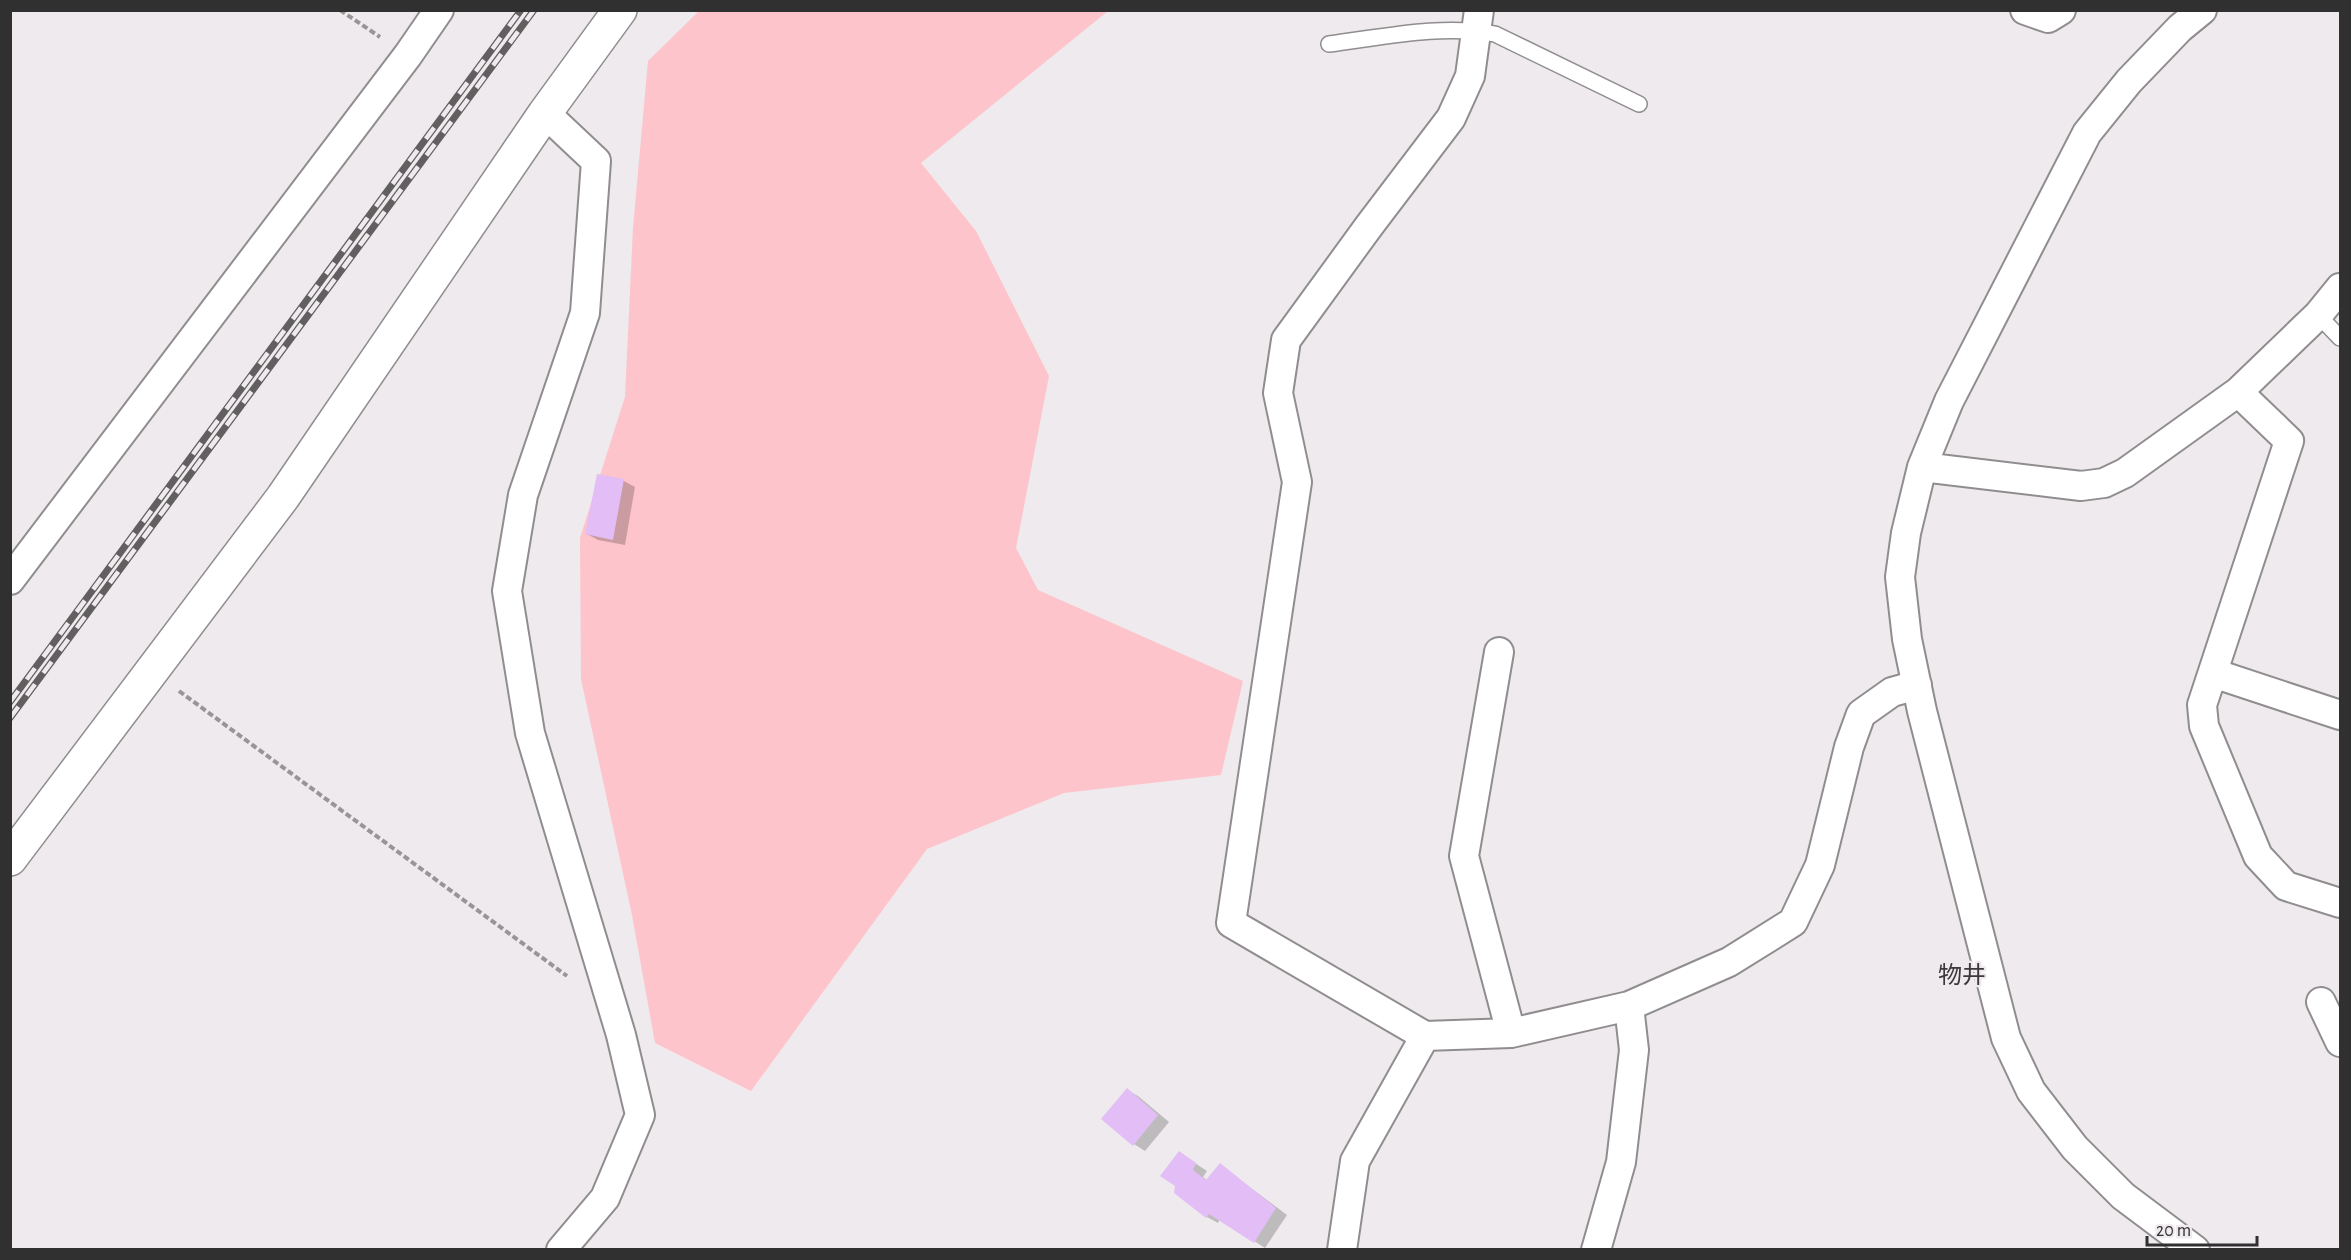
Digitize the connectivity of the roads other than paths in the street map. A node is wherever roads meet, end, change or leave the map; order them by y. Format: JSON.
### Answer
{"nodes":[{"id":1,"x":439,"y":10,"type":"edge"},
{"id":2,"x":620,"y":10,"type":"edge"},
{"id":3,"x":2025,"y":10,"type":"edge"},
{"id":4,"x":2061,"y":10,"type":"edge"},
{"id":5,"x":2202,"y":10,"type":"edge"},
{"id":6,"x":1477,"y":21,"type":"edge"},
{"id":7,"x":1329,"y":44,"type":"dead end"},
{"id":8,"x":1639,"y":104,"type":"dead end"},
{"id":9,"x":544,"y":114,"type":"junction"},
{"id":10,"x":2340,"y":288,"type":"edge"},
{"id":11,"x":2318,"y":315,"type":"junction"},
{"id":12,"x":2340,"y":338,"type":"edge"},
{"id":13,"x":2238,"y":392,"type":"junction"},
{"id":14,"x":1922,"y":467,"type":"junction"},
{"id":15,"x":10,"y":580,"type":"edge"},
{"id":16,"x":1499,"y":652,"type":"dead end"},
{"id":17,"x":2213,"y":673,"type":"junction"},
{"id":18,"x":1917,"y":685,"type":"junction"},
{"id":19,"x":2340,"y":715,"type":"edge"},
{"id":20,"x":10,"y":859,"type":"edge"},
{"id":21,"x":2340,"y":903,"type":"edge"},
{"id":22,"x":2322,"y":1002,"type":"dead end"},
{"id":23,"x":1629,"y":1006,"type":"junction"},
{"id":24,"x":1511,"y":1033,"type":"junction"},
{"id":25,"x":1425,"y":1036,"type":"junction"},
{"id":26,"x":2340,"y":1042,"type":"edge"},
{"id":27,"x":561,"y":1250,"type":"edge"},
{"id":28,"x":1342,"y":1250,"type":"edge"},
{"id":29,"x":1596,"y":1250,"type":"edge"},
{"id":30,"x":2195,"y":1250,"type":"edge"}],
"edges":[{"from":1,"to":15,"type":"street"},
{"from":2,"to":9,"type":"street"},
{"from":3,"to":4,"type":"street"},
{"from":5,"to":14,"type":"street"},
{"from":6,"to":7,"type":"lane"},
{"from":6,"to":8,"type":"lane"},
{"from":6,"to":25,"type":"street"},
{"from":9,"to":20,"type":"street"},
{"from":9,"to":27,"type":"street"},
{"from":10,"to":11,"type":"street"},
{"from":11,"to":12,"type":"lane"},
{"from":11,"to":13,"type":"street"},
{"from":13,"to":14,"type":"street"},
{"from":13,"to":17,"type":"street"},
{"from":14,"to":18,"type":"street"},
{"from":16,"to":24,"type":"street"},
{"from":17,"to":19,"type":"street"},
{"from":17,"to":21,"type":"street"},
{"from":18,"to":23,"type":"street"},
{"from":18,"to":30,"type":"street"},
{"from":22,"to":26,"type":"street"},
{"from":23,"to":24,"type":"street"},
{"from":23,"to":29,"type":"street"},
{"from":24,"to":25,"type":"street"},
{"from":25,"to":28,"type":"street"}]}
